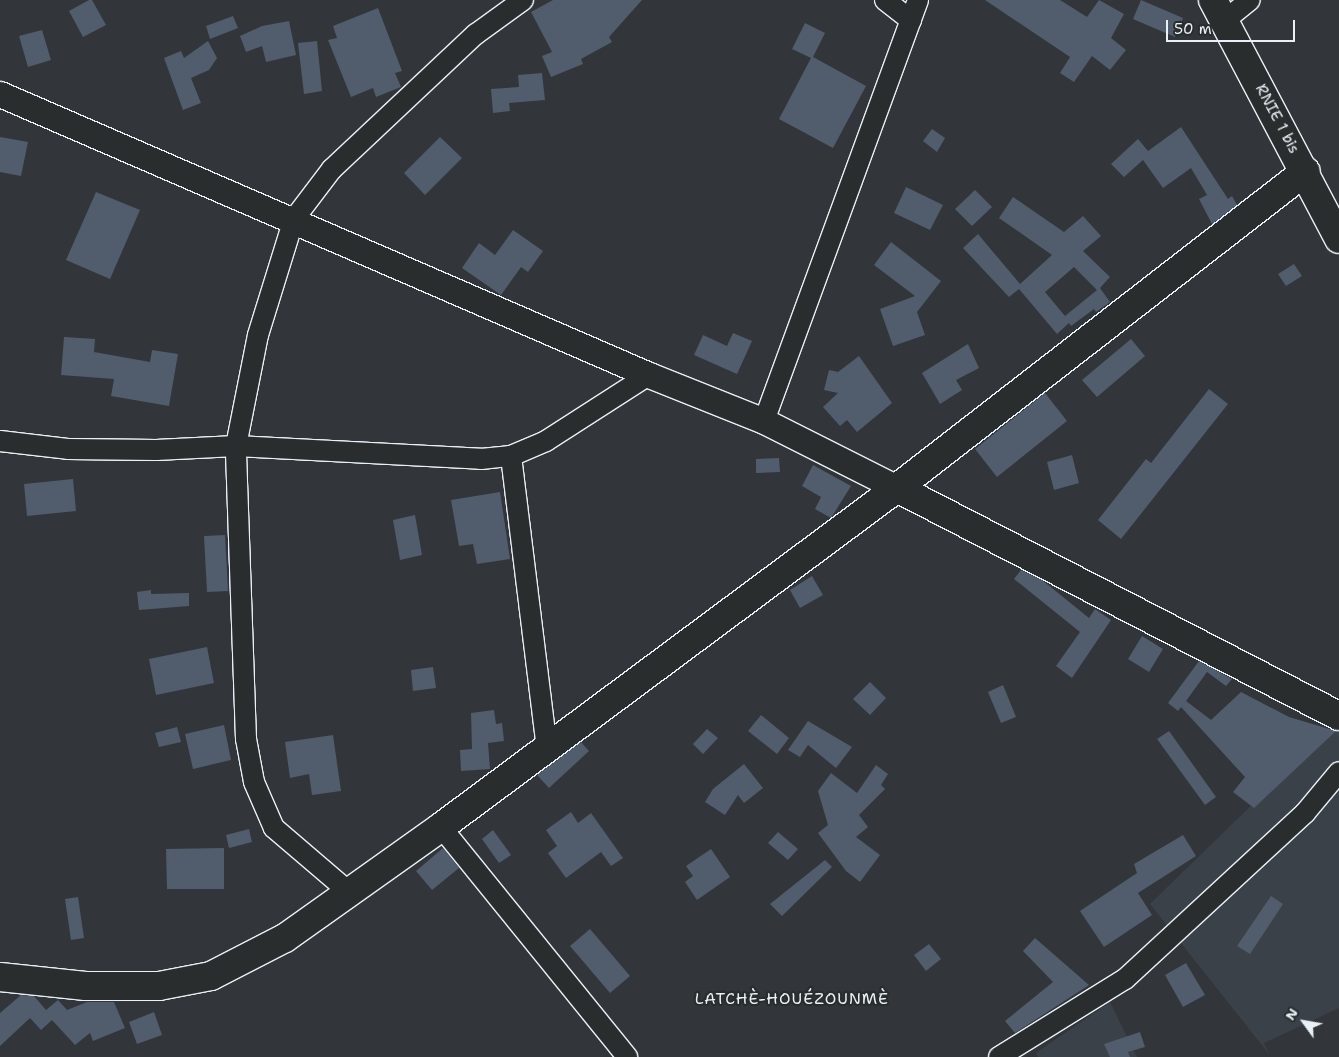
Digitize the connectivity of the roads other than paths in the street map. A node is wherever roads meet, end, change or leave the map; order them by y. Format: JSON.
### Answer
{"nodes":[{"id":1,"x":523,"y":0,"type":"edge"},
{"id":2,"x":885,"y":0,"type":"edge"},
{"id":3,"x":918,"y":0,"type":"edge"},
{"id":4,"x":1250,"y":0,"type":"edge"},
{"id":5,"x":1218,"y":10,"type":"edge"},
{"id":6,"x":911,"y":20,"type":"junction"},
{"id":7,"x":0,"y":94,"type":"edge"},
{"id":8,"x":1306,"y":172,"type":"junction"},
{"id":9,"x":294,"y":219,"type":"junction"},
{"id":10,"x":1339,"y":239,"type":"edge"},
{"id":11,"x":649,"y":375,"type":"junction"},
{"id":12,"x":764,"y":420,"type":"junction"},
{"id":13,"x":0,"y":441,"type":"edge"},
{"id":14,"x":236,"y":446,"type":"junction"},
{"id":15,"x":511,"y":456,"type":"junction"},
{"id":16,"x":897,"y":488,"type":"junction"},
{"id":17,"x":1339,"y":716,"type":"edge"},
{"id":18,"x":547,"y":748,"type":"junction"},
{"id":19,"x":1339,"y":772,"type":"edge"},
{"id":20,"x":441,"y":827,"type":"junction"},
{"id":21,"x":349,"y":892,"type":"junction"},
{"id":22,"x":0,"y":977,"type":"edge"},
{"id":23,"x":627,"y":1057,"type":"edge"},
{"id":24,"x":999,"y":1057,"type":"edge"}],
"edges":[{"from":1,"to":9,"type":"street"},
{"from":2,"to":6,"type":"street"},
{"from":3,"to":6,"type":"street"},
{"from":4,"to":5,"type":"street"},
{"from":5,"to":8,"type":"main road","name":"RNIE 1 bis"},
{"from":6,"to":12,"type":"street"},
{"from":7,"to":9,"type":"street"},
{"from":8,"to":10,"type":"main road","name":"RNIE 1 bis"},
{"from":8,"to":16,"type":"main road"},
{"from":9,"to":11,"type":"street"},
{"from":9,"to":14,"type":"street"},
{"from":11,"to":12,"type":"street"},
{"from":11,"to":15,"type":"street"},
{"from":12,"to":16,"type":"street"},
{"from":13,"to":14,"type":"street"},
{"from":14,"to":15,"type":"street"},
{"from":14,"to":21,"type":"street"},
{"from":15,"to":18,"type":"street"},
{"from":16,"to":17,"type":"main road"},
{"from":16,"to":18,"type":"main road"},
{"from":18,"to":20,"type":"main road"},
{"from":19,"to":24,"type":"street"},
{"from":20,"to":21,"type":"main road"},
{"from":20,"to":23,"type":"street"},
{"from":21,"to":22,"type":"main road"}]}
